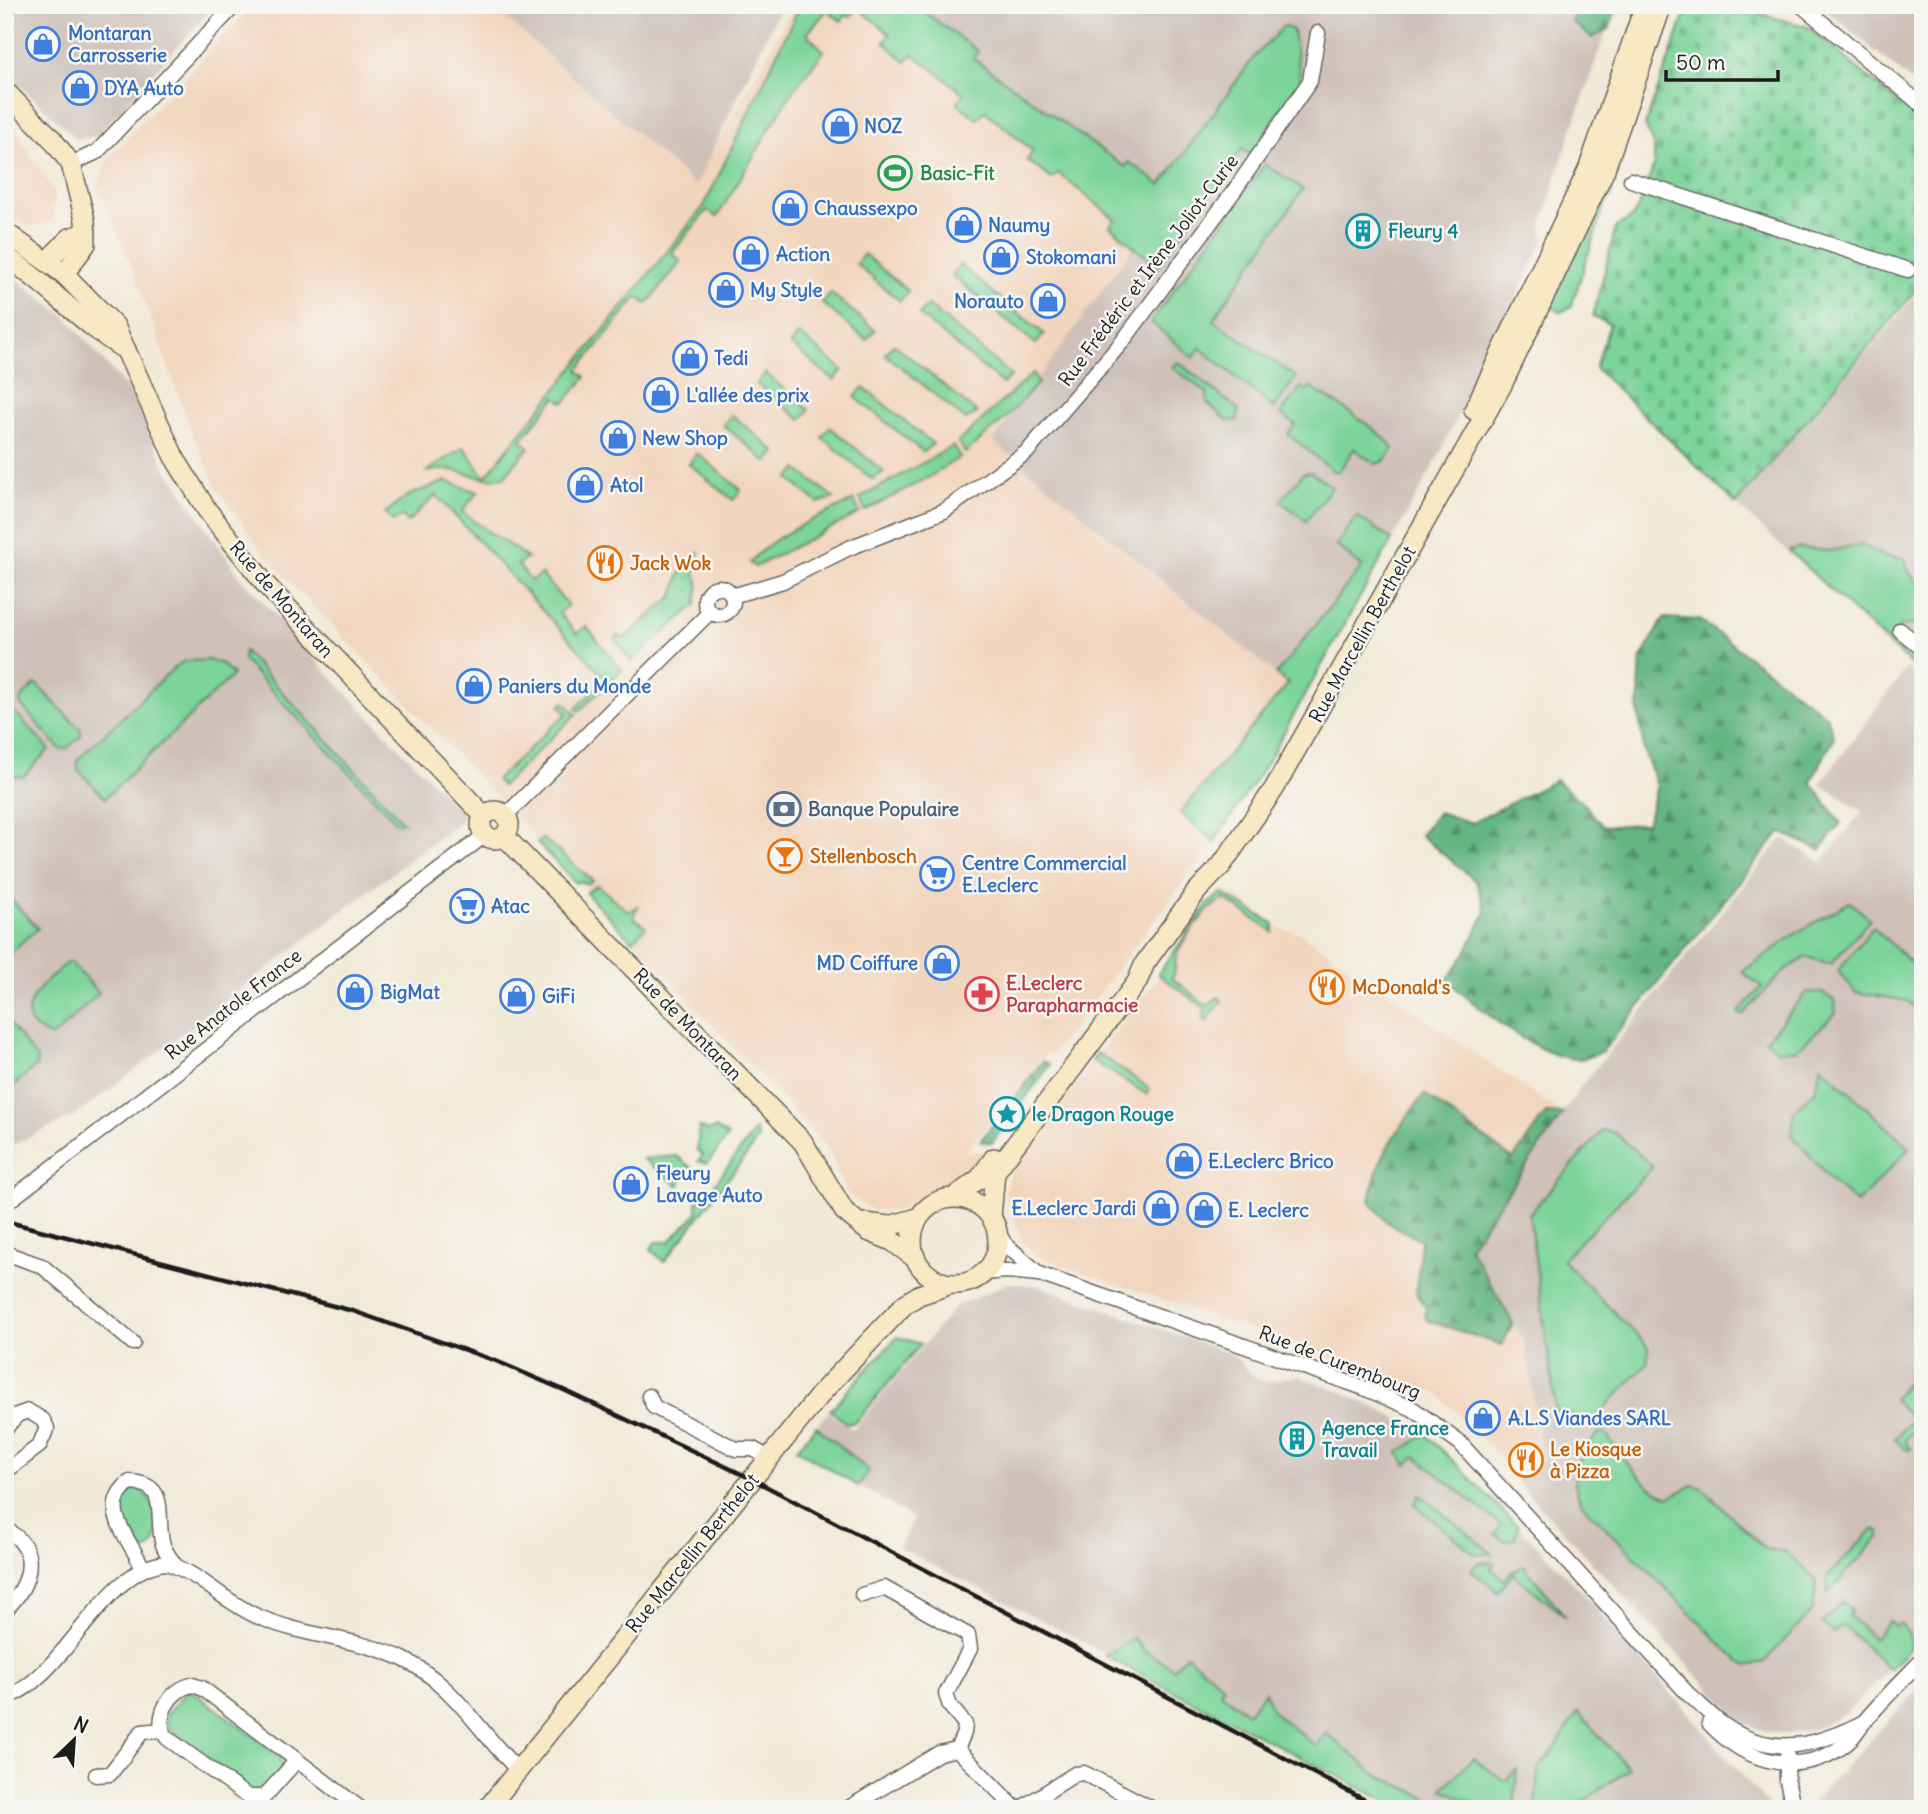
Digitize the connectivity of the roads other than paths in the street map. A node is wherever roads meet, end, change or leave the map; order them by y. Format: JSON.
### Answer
{"nodes":[{"id":1,"x":234,"y":5,"type":"edge"},
{"id":2,"x":1644,"y":5,"type":"edge"},
{"id":3,"x":1662,"y":5,"type":"edge"},
{"id":4,"x":1801,"y":5,"type":"edge"},
{"id":5,"x":1318,"y":33,"type":"dead end"},
{"id":6,"x":5,"y":91,"type":"edge"},
{"id":7,"x":1923,"y":106,"type":"edge"},
{"id":8,"x":71,"y":164,"type":"junction"},
{"id":9,"x":1631,"y":180,"type":"dead end"},
{"id":10,"x":86,"y":232,"type":"junction"},
{"id":11,"x":13,"y":236,"type":"edge"},
{"id":12,"x":6,"y":256,"type":"edge"},
{"id":13,"x":47,"y":261,"type":"junction"},
{"id":14,"x":1908,"y":270,"type":"dead end"},
{"id":15,"x":64,"y":275,"type":"junction"},
{"id":16,"x":126,"y":350,"type":"junction"},
{"id":17,"x":733,"y":596,"type":"junction"},
{"id":18,"x":710,"y":612,"type":"junction"},
{"id":19,"x":1900,"y":630,"type":"dead end"},
{"id":20,"x":1923,"y":649,"type":"edge"},
{"id":21,"x":505,"y":816,"type":"joint"},
{"id":22,"x":491,"y":829,"type":"junction"},
{"id":23,"x":955,"y":1197,"type":"junction"},
{"id":24,"x":5,"y":1204,"type":"edge"},
{"id":25,"x":918,"y":1218,"type":"junction"},
{"id":26,"x":858,"y":1222,"type":"junction"},
{"id":27,"x":994,"y":1223,"type":"junction"},
{"id":28,"x":5,"y":1253,"type":"edge"},
{"id":29,"x":917,"y":1261,"type":"junction"},
{"id":30,"x":983,"y":1273,"type":"junction"},
{"id":31,"x":1039,"y":1274,"type":"junction"},
{"id":32,"x":951,"y":1284,"type":"junction"},
{"id":33,"x":905,"y":1304,"type":"junction"},
{"id":34,"x":133,"y":1343,"type":"dead end"},
{"id":35,"x":649,"y":1396,"type":"dead end"},
{"id":36,"x":5,"y":1429,"type":"edge"},
{"id":37,"x":769,"y":1458,"type":"junction"},
{"id":38,"x":5,"y":1472,"type":"edge"},
{"id":39,"x":5,"y":1529,"type":"edge"},
{"id":40,"x":175,"y":1565,"type":"junction"},
{"id":41,"x":143,"y":1569,"type":"junction"},
{"id":42,"x":862,"y":1595,"type":"dead end"},
{"id":43,"x":5,"y":1610,"type":"edge"},
{"id":44,"x":1923,"y":1659,"type":"edge"},
{"id":45,"x":1688,"y":1694,"type":"junction"},
{"id":46,"x":5,"y":1698,"type":"edge"},
{"id":47,"x":1864,"y":1722,"type":"junction"},
{"id":48,"x":161,"y":1730,"type":"junction"},
{"id":49,"x":1787,"y":1747,"type":"junction"},
{"id":50,"x":957,"y":1749,"type":"junction"},
{"id":51,"x":297,"y":1760,"type":"junction"},
{"id":52,"x":1787,"y":1765,"type":"junction"},
{"id":53,"x":517,"y":1770,"type":"junction"},
{"id":54,"x":96,"y":1775,"type":"dead end"},
{"id":55,"x":361,"y":1809,"type":"edge"},
{"id":56,"x":487,"y":1809,"type":"edge"},
{"id":57,"x":847,"y":1809,"type":"edge"},
{"id":58,"x":1018,"y":1809,"type":"edge"},
{"id":59,"x":1153,"y":1809,"type":"edge"},
{"id":60,"x":1794,"y":1809,"type":"edge"}],
"edges":[{"from":1,"to":8,"type":"street"},
{"from":2,"to":23,"type":"main road","name":"Rue Marcellin Berthelot"},
{"from":3,"to":27,"type":"main road","name":"Rue Marcellin Berthelot"},
{"from":4,"to":7,"type":"street"},
{"from":5,"to":17,"type":"street","name":"Rue Frédéric et Irène Joliot-Curie"},
{"from":6,"to":8,"type":"main road"},
{"from":8,"to":10,"type":"main road"},
{"from":9,"to":14,"type":"street"},
{"from":10,"to":13,"type":"main road"},
{"from":10,"to":15,"type":"main road"},
{"from":11,"to":13,"type":"main road","name":"Rue de Montaran"},
{"from":12,"to":16,"type":"main road"},
{"from":13,"to":15,"type":"main road","name":"Rue de Montaran"},
{"from":15,"to":16,"type":"main road","name":"Rue de Montaran"},
{"from":16,"to":22,"type":"main road","name":"Rue de Montaran"},
{"from":17,"to":18,"type":"street"},
{"from":17,"to":18,"type":"street"},
{"from":18,"to":21,"type":"street"},
{"from":19,"to":20,"type":"street"},
{"from":21,"to":22,"type":"main road"},
{"from":22,"to":24,"type":"street","name":"Rue Anatole France"},
{"from":22,"to":26,"type":"main road","name":"Rue de Montaran"},
{"from":23,"to":25,"type":"main road","name":"Rue Marcellin Berthelot"},
{"from":23,"to":27,"type":"main road"},
{"from":25,"to":26,"type":"main road"},
{"from":25,"to":29,"type":"main road","name":"Rue Marcellin Berthelot"},
{"from":26,"to":29,"type":"main road","name":"Rue de Montaran"},
{"from":27,"to":30,"type":"main road","name":"Rue Marcellin Berthelot"},
{"from":27,"to":31,"type":"street","name":"Rue de Curembourg"},
{"from":28,"to":34,"type":"street"},
{"from":29,"to":32,"type":"main road"},
{"from":29,"to":33,"type":"main road","name":"Rue Marcellin Berthelot"},
{"from":30,"to":31,"type":"street","name":"Rue de Curembourg"},
{"from":30,"to":32,"type":"main road","name":"Rue Marcellin Berthelot"},
{"from":31,"to":45,"type":"street","name":"Rue de Curembourg"},
{"from":32,"to":33,"type":"main road","name":"Rue Marcellin Berthelot"},
{"from":33,"to":37,"type":"main road","name":"Rue Marcellin Berthelot"},
{"from":35,"to":37,"type":"street"},
{"from":36,"to":38,"type":"street"},
{"from":37,"to":53,"type":"main road","name":"Rue Marcellin Berthelot"},
{"from":39,"to":43,"type":"street"},
{"from":40,"to":41,"type":"street"},
{"from":40,"to":41,"type":"street"},
{"from":40,"to":53,"type":"street"},
{"from":41,"to":46,"type":"street"},
{"from":42,"to":50,"type":"street"},
{"from":44,"to":47,"type":"street"},
{"from":45,"to":49,"type":"street","name":"Rue de Curembourg"},
{"from":45,"to":52,"type":"street","name":"Rue de Curembourg"},
{"from":47,"to":49,"type":"street"},
{"from":47,"to":52,"type":"street"},
{"from":48,"to":51,"type":"street"},
{"from":48,"to":51,"type":"street"},
{"from":48,"to":54,"type":"street"},
{"from":49,"to":52,"type":"street"},
{"from":50,"to":57,"type":"street"},
{"from":50,"to":58,"type":"street"},
{"from":51,"to":55,"type":"street"},
{"from":52,"to":60,"type":"street"},
{"from":53,"to":56,"type":"main road","name":"Rue Marcellin Berthelot"},
{"from":58,"to":59,"type":"street"}]}
